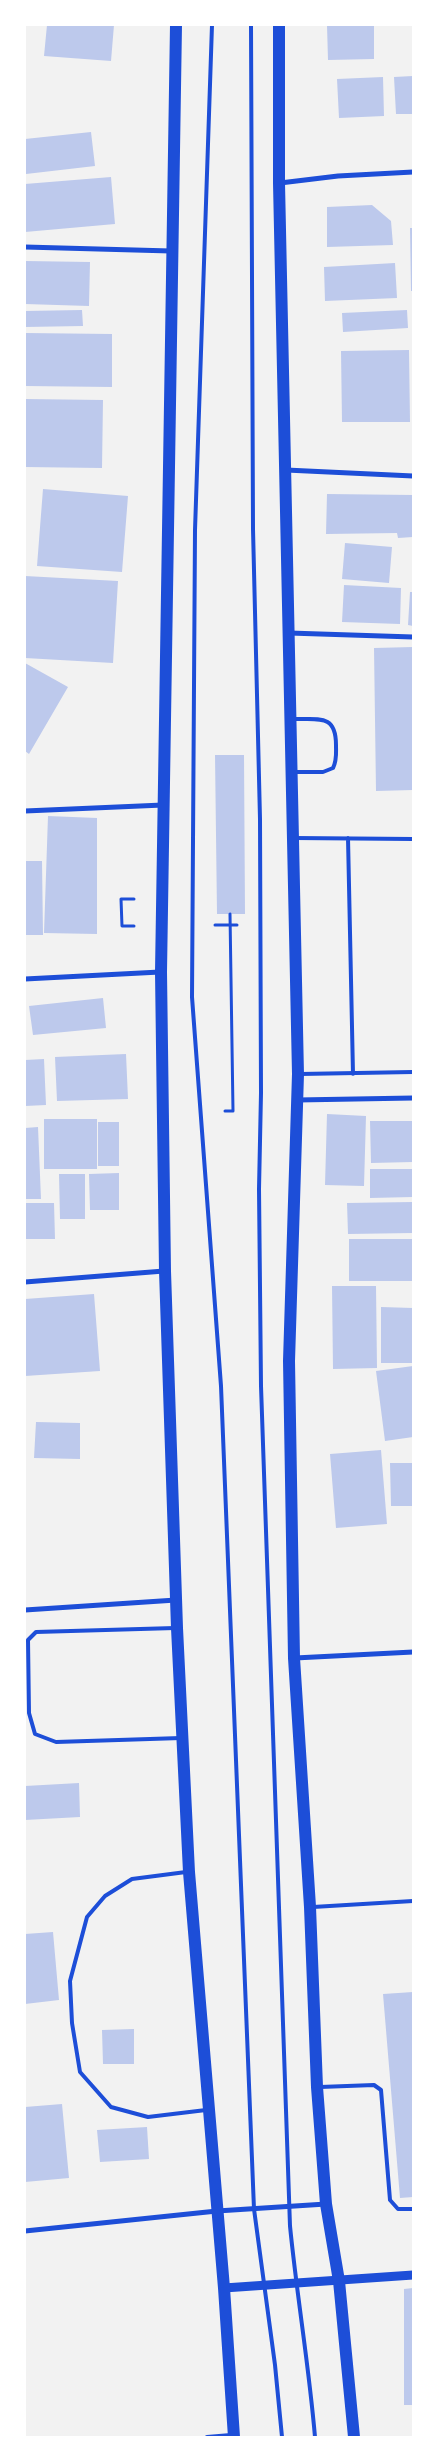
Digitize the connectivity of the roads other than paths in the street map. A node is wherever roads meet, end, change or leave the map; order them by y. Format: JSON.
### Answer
{"nodes":[{"id":1,"x":176,"y":25,"type":"edge"},
{"id":2,"x":212,"y":25,"type":"edge"},
{"id":3,"x":251,"y":25,"type":"edge"},
{"id":4,"x":278,"y":25,"type":"edge"},
{"id":5,"x":413,"y":172,"type":"edge"},
{"id":6,"x":279,"y":184,"type":"junction"},
{"id":7,"x":25,"y":247,"type":"edge"},
{"id":8,"x":172,"y":252,"type":"junction"},
{"id":9,"x":285,"y":470,"type":"junction"},
{"id":10,"x":413,"y":476,"type":"edge"},
{"id":11,"x":289,"y":633,"type":"junction"},
{"id":12,"x":413,"y":638,"type":"edge"},
{"id":13,"x":290,"y":719,"type":"junction"},
{"id":14,"x":291,"y":772,"type":"junction"},
{"id":15,"x":164,"y":805,"type":"junction"},
{"id":16,"x":25,"y":811,"type":"edge"},
{"id":17,"x":292,"y":838,"type":"junction"},
{"id":18,"x":348,"y":838,"type":"junction"},
{"id":19,"x":413,"y":839,"type":"edge"},
{"id":20,"x":161,"y":972,"type":"junction"},
{"id":21,"x":25,"y":979,"type":"edge"},
{"id":22,"x":413,"y":1072,"type":"edge"},
{"id":23,"x":298,"y":1074,"type":"junction"},
{"id":24,"x":353,"y":1074,"type":"junction"},
{"id":25,"x":413,"y":1098,"type":"edge"},
{"id":26,"x":297,"y":1100,"type":"junction"},
{"id":27,"x":165,"y":1271,"type":"junction"},
{"id":28,"x":25,"y":1282,"type":"edge"},
{"id":29,"x":176,"y":1600,"type":"junction"},
{"id":30,"x":25,"y":1610,"type":"edge"},
{"id":31,"x":177,"y":1628,"type":"junction"},
{"id":32,"x":413,"y":1652,"type":"edge"},
{"id":33,"x":294,"y":1658,"type":"junction"},
{"id":34,"x":183,"y":1738,"type":"junction"},
{"id":35,"x":189,"y":1872,"type":"junction"},
{"id":36,"x":413,"y":1900,"type":"edge"},
{"id":37,"x":310,"y":1907,"type":"junction"},
{"id":38,"x":317,"y":2087,"type":"junction"},
{"id":39,"x":208,"y":2110,"type":"junction"},
{"id":40,"x":326,"y":2204,"type":"junction"},
{"id":41,"x":290,"y":2207,"type":"junction"},
{"id":42,"x":254,"y":2209,"type":"junction"},
{"id":43,"x":413,"y":2209,"type":"edge"},
{"id":44,"x":217,"y":2211,"type":"junction"},
{"id":45,"x":25,"y":2231,"type":"edge"},
{"id":46,"x":413,"y":2274,"type":"edge"},
{"id":47,"x":339,"y":2281,"type":"junction"},
{"id":48,"x":296,"y":2282,"type":"junction"},
{"id":49,"x":263,"y":2284,"type":"junction"},
{"id":50,"x":224,"y":2288,"type":"junction"},
{"id":51,"x":234,"y":2436,"type":"edge"},
{"id":52,"x":207,"y":2437,"type":"edge"},
{"id":53,"x":282,"y":2437,"type":"edge"},
{"id":54,"x":316,"y":2437,"type":"edge"},
{"id":55,"x":354,"y":2437,"type":"edge"}],
"edges":[{"from":1,"to":8,"type":"main road"},
{"from":2,"to":42,"type":"lane"},
{"from":3,"to":41,"type":"lane"},
{"from":4,"to":6,"type":"main road"},
{"from":5,"to":6,"type":"street"},
{"from":6,"to":9,"type":"main road"},
{"from":7,"to":8,"type":"street"},
{"from":8,"to":15,"type":"main road"},
{"from":9,"to":10,"type":"street"},
{"from":9,"to":11,"type":"main road"},
{"from":11,"to":12,"type":"street"},
{"from":11,"to":13,"type":"main road"},
{"from":13,"to":14,"type":"main road"},
{"from":13,"to":14,"type":"lane"},
{"from":14,"to":17,"type":"main road"},
{"from":15,"to":16,"type":"street"},
{"from":15,"to":20,"type":"main road"},
{"from":17,"to":18,"type":"lane"},
{"from":17,"to":23,"type":"main road"},
{"from":18,"to":19,"type":"lane"},
{"from":18,"to":24,"type":"lane"},
{"from":20,"to":21,"type":"street"},
{"from":20,"to":27,"type":"main road"},
{"from":22,"to":24,"type":"lane"},
{"from":23,"to":24,"type":"lane"},
{"from":23,"to":26,"type":"main road"},
{"from":25,"to":26,"type":"street"},
{"from":26,"to":33,"type":"main road"},
{"from":27,"to":28,"type":"street"},
{"from":27,"to":29,"type":"main road"},
{"from":29,"to":30,"type":"street"},
{"from":29,"to":31,"type":"main road"},
{"from":31,"to":34,"type":"main road"},
{"from":31,"to":34,"type":"lane"},
{"from":32,"to":33,"type":"street"},
{"from":33,"to":37,"type":"main road"},
{"from":34,"to":35,"type":"main road"},
{"from":35,"to":39,"type":"main road"},
{"from":35,"to":39,"type":"lane"},
{"from":36,"to":37,"type":"lane"},
{"from":37,"to":38,"type":"main road"},
{"from":38,"to":40,"type":"main road"},
{"from":38,"to":43,"type":"lane"},
{"from":39,"to":44,"type":"main road"},
{"from":40,"to":41,"type":"street"},
{"from":40,"to":47,"type":"main road"},
{"from":41,"to":42,"type":"street"},
{"from":41,"to":48,"type":"lane"},
{"from":42,"to":44,"type":"street"},
{"from":42,"to":49,"type":"lane"},
{"from":44,"to":45,"type":"street"},
{"from":44,"to":50,"type":"main road"},
{"from":46,"to":47,"type":"street"},
{"from":47,"to":48,"type":"street"},
{"from":47,"to":55,"type":"main road"},
{"from":48,"to":49,"type":"street"},
{"from":48,"to":54,"type":"lane"},
{"from":49,"to":50,"type":"street"},
{"from":49,"to":53,"type":"lane"},
{"from":50,"to":51,"type":"main road"},
{"from":51,"to":52,"type":"lane"}]}
